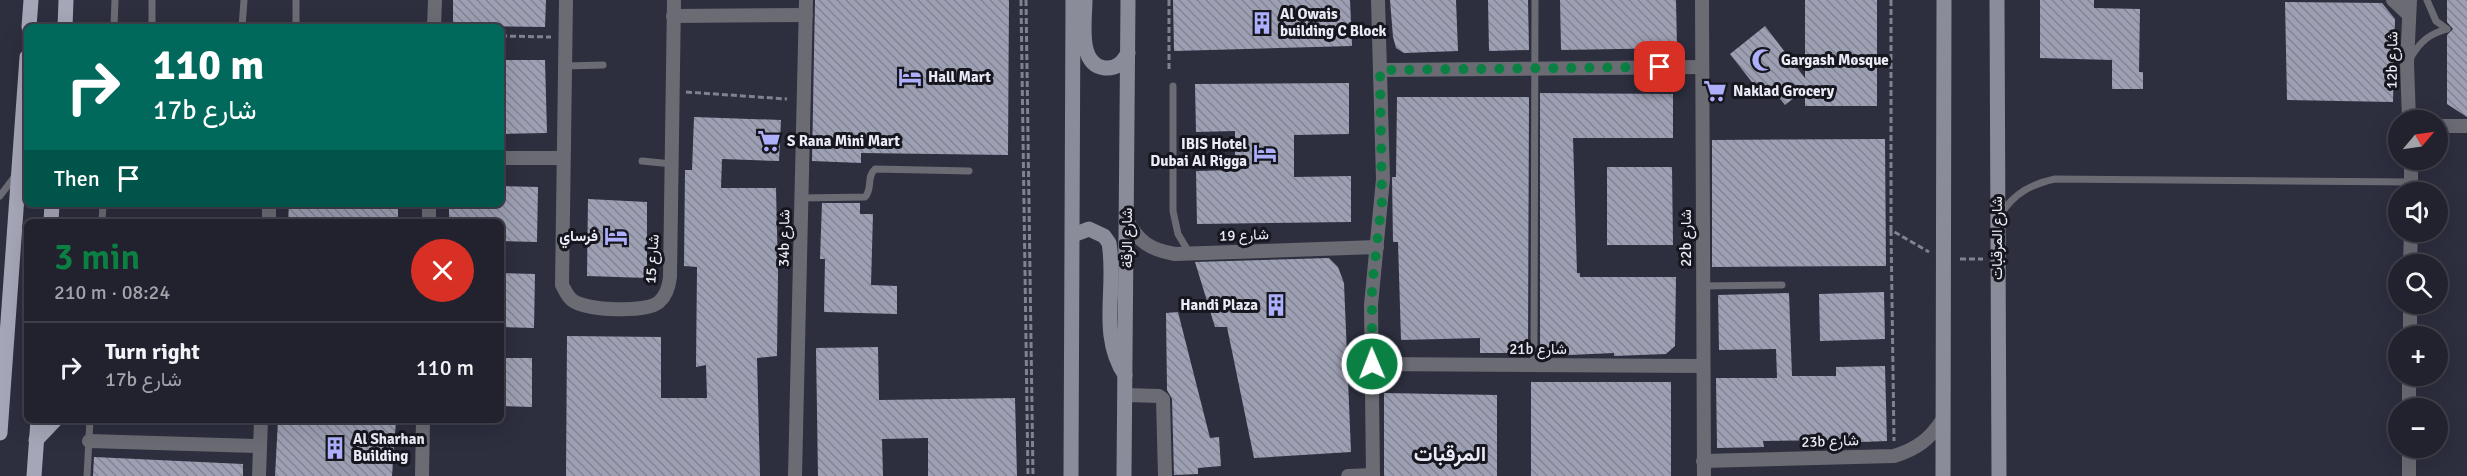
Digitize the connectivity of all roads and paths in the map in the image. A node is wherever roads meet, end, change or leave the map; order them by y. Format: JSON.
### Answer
{"nodes":[{"id":1,"x":66,"y":0,"type":"edge"},
{"id":2,"x":115,"y":0,"type":"edge"},
{"id":3,"x":152,"y":0,"type":"edge"},
{"id":4,"x":244,"y":0,"type":"edge"},
{"id":5,"x":296,"y":0,"type":"edge"},
{"id":6,"x":435,"y":0,"type":"edge"},
{"id":7,"x":566,"y":0,"type":"edge"},
{"id":8,"x":674,"y":0,"type":"edge"},
{"id":9,"x":806,"y":0,"type":"edge"},
{"id":10,"x":1021,"y":0,"type":"edge"},
{"id":11,"x":1026,"y":0,"type":"edge"},
{"id":12,"x":1073,"y":0,"type":"edge"},
{"id":13,"x":1085,"y":0,"type":"edge"},
{"id":14,"x":1128,"y":0,"type":"edge"},
{"id":15,"x":1168,"y":0,"type":"edge"},
{"id":16,"x":1378,"y":0,"type":"edge"},
{"id":17,"x":1534,"y":0,"type":"edge"},
{"id":18,"x":1702,"y":0,"type":"edge"},
{"id":19,"x":1891,"y":0,"type":"edge"},
{"id":20,"x":1944,"y":0,"type":"edge"},
{"id":21,"x":1998,"y":0,"type":"edge"},
{"id":22,"x":2393,"y":0,"type":"edge"},
{"id":23,"x":2410,"y":0,"type":"edge"},
{"id":24,"x":2427,"y":0,"type":"edge"},
{"id":25,"x":30,"y":3,"type":"edge"},
{"id":26,"x":806,"y":15,"type":"junction"},
{"id":27,"x":2409,"y":15,"type":"junction"},
{"id":28,"x":674,"y":16,"type":"junction"},
{"id":29,"x":29,"y":24,"type":"edge"},
{"id":30,"x":65,"y":24,"type":"edge"},
{"id":31,"x":114,"y":24,"type":"edge"},
{"id":32,"x":152,"y":24,"type":"edge"},
{"id":33,"x":243,"y":24,"type":"edge"},
{"id":34,"x":296,"y":24,"type":"edge"},
{"id":35,"x":434,"y":24,"type":"edge"},
{"id":36,"x":504,"y":36,"type":"edge"},
{"id":37,"x":565,"y":37,"type":"junction"},
{"id":38,"x":1128,"y":53,"type":"junction"},
{"id":39,"x":2407,"y":63,"type":"junction"},
{"id":40,"x":565,"y":66,"type":"junction"},
{"id":41,"x":603,"y":66,"type":"dead end"},
{"id":42,"x":1702,"y":67,"type":"junction"},
{"id":43,"x":1533,"y":69,"type":"junction"},
{"id":44,"x":1169,"y":70,"type":"dead end"},
{"id":45,"x":1380,"y":70,"type":"junction"},
{"id":46,"x":1173,"y":86,"type":"dead end"},
{"id":47,"x":672,"y":92,"type":"junction"},
{"id":48,"x":24,"y":100,"type":"edge"},
{"id":49,"x":804,"y":100,"type":"junction"},
{"id":50,"x":2409,"y":110,"type":"edge"},
{"id":51,"x":2448,"y":126,"type":"edge"},
{"id":52,"x":2467,"y":126,"type":"edge"},
{"id":53,"x":504,"y":158,"type":"edge"},
{"id":54,"x":563,"y":158,"type":"junction"},
{"id":55,"x":642,"y":161,"type":"dead end"},
{"id":56,"x":672,"y":164,"type":"junction"},
{"id":57,"x":19,"y":171,"type":"junction"},
{"id":58,"x":969,"y":171,"type":"dead end"},
{"id":59,"x":2388,"y":186,"type":"edge"},
{"id":60,"x":0,"y":196,"type":"edge"},
{"id":61,"x":801,"y":198,"type":"junction"},
{"id":62,"x":1127,"y":220,"type":"junction"},
{"id":63,"x":1997,"y":222,"type":"junction"},
{"id":64,"x":1891,"y":230,"type":"junction"},
{"id":65,"x":1073,"y":235,"type":"junction"},
{"id":66,"x":1377,"y":247,"type":"junction"},
{"id":67,"x":1190,"y":254,"type":"junction"},
{"id":68,"x":1997,"y":258,"type":"junction"},
{"id":69,"x":1943,"y":260,"type":"junction"},
{"id":70,"x":1782,"y":285,"type":"dead end"},
{"id":71,"x":1703,"y":286,"type":"junction"},
{"id":72,"x":1372,"y":364,"type":"junction"},
{"id":73,"x":1534,"y":365,"type":"junction"},
{"id":74,"x":1703,"y":366,"type":"junction"},
{"id":75,"x":1126,"y":378,"type":"junction"},
{"id":76,"x":1126,"y":395,"type":"junction"},
{"id":77,"x":1943,"y":419,"type":"junction"},
{"id":78,"x":38,"y":423,"type":"edge"},
{"id":79,"x":52,"y":423,"type":"edge"},
{"id":80,"x":90,"y":423,"type":"edge"},
{"id":81,"x":261,"y":423,"type":"edge"},
{"id":82,"x":423,"y":423,"type":"edge"},
{"id":83,"x":0,"y":433,"type":"edge"},
{"id":84,"x":36,"y":440,"type":"junction"},
{"id":85,"x":89,"y":441,"type":"junction"},
{"id":86,"x":260,"y":446,"type":"junction"},
{"id":87,"x":1894,"y":456,"type":"junction"},
{"id":88,"x":2409,"y":458,"type":"edge"},
{"id":89,"x":1703,"y":461,"type":"junction"},
{"id":90,"x":33,"y":476,"type":"edge"},
{"id":91,"x":87,"y":476,"type":"edge"},
{"id":92,"x":259,"y":476,"type":"edge"},
{"id":93,"x":422,"y":476,"type":"edge"},
{"id":94,"x":795,"y":476,"type":"edge"},
{"id":95,"x":1030,"y":476,"type":"edge"},
{"id":96,"x":1071,"y":476,"type":"edge"},
{"id":97,"x":1124,"y":476,"type":"edge"},
{"id":98,"x":1165,"y":476,"type":"edge"},
{"id":99,"x":1348,"y":476,"type":"edge"},
{"id":100,"x":1373,"y":476,"type":"edge"},
{"id":101,"x":1704,"y":476,"type":"edge"},
{"id":102,"x":1943,"y":476,"type":"edge"},
{"id":103,"x":1999,"y":476,"type":"edge"},
{"id":104,"x":2409,"y":476,"type":"edge"}],
"edges":[{"from":1,"to":30,"type":"main road"},
{"from":2,"to":31,"type":"lane"},
{"from":3,"to":32,"type":"lane"},
{"from":4,"to":33,"type":"lane"},
{"from":5,"to":34,"type":"lane"},
{"from":6,"to":35,"type":"street"},
{"from":7,"to":37,"type":"street","name":"شارع 15"},
{"from":8,"to":28,"type":"street","name":"شارع 15"},
{"from":9,"to":26,"type":"street","name":"34b شارع"},
{"from":10,"to":95,"type":"path"},
{"from":11,"to":95,"type":"path"},
{"from":12,"to":65,"type":"street"},
{"from":13,"to":38,"type":"street"},
{"from":14,"to":38,"type":"street","name":"شارع الرقة"},
{"from":15,"to":44,"type":"path"},
{"from":16,"to":45,"type":"street"},
{"from":17,"to":43,"type":"lane"},
{"from":18,"to":42,"type":"street","name":"22b شارع"},
{"from":19,"to":64,"type":"path"},
{"from":20,"to":69,"type":"street"},
{"from":21,"to":63,"type":"street","name":"شارع المرقبات"},
{"from":22,"to":27,"type":"street"},
{"from":23,"to":27,"type":"street","name":"12b شارع"},
{"from":24,"to":39,"type":"lane"},
{"from":25,"to":29,"type":"main road"},
{"from":26,"to":28,"type":"street"},
{"from":26,"to":49,"type":"street","name":"34b شارع"},
{"from":27,"to":39,"type":"street","name":"12b شارع"},
{"from":28,"to":47,"type":"street","name":"شارع 15"},
{"from":36,"to":37,"type":"path"},
{"from":37,"to":40,"type":"street","name":"شارع 15"},
{"from":38,"to":62,"type":"street","name":"شارع الرقة"},
{"from":39,"to":50,"type":"street","name":"12b شارع"},
{"from":40,"to":41,"type":"lane"},
{"from":40,"to":54,"type":"street","name":"شارع 15"},
{"from":42,"to":43,"type":"street"},
{"from":42,"to":71,"type":"street","name":"22b شارع"},
{"from":43,"to":45,"type":"street"},
{"from":43,"to":73,"type":"lane"},
{"from":45,"to":66,"type":"street"},
{"from":46,"to":67,"type":"lane"},
{"from":47,"to":49,"type":"path"},
{"from":47,"to":56,"type":"street","name":"شارع 15"},
{"from":48,"to":57,"type":"main road"},
{"from":49,"to":61,"type":"street","name":"34b شارع"},
{"from":51,"to":52,"type":"street"},
{"from":53,"to":54,"type":"street"},
{"from":54,"to":56,"type":"street","name":"شارع 15"},
{"from":55,"to":56,"type":"lane"},
{"from":57,"to":60,"type":"lane"},
{"from":57,"to":83,"type":"main road"},
{"from":58,"to":61,"type":"lane"},
{"from":59,"to":63,"type":"lane"},
{"from":61,"to":94,"type":"street","name":"34b شارع"},
{"from":62,"to":67,"type":"street","name":"شارع 19"},
{"from":62,"to":75,"type":"street","name":"شارع الرقة"},
{"from":63,"to":68,"type":"street","name":"شارع المرقبات"},
{"from":64,"to":69,"type":"path"},
{"from":64,"to":87,"type":"path"},
{"from":65,"to":75,"type":"street"},
{"from":65,"to":96,"type":"street"},
{"from":66,"to":67,"type":"street","name":"شارع 19"},
{"from":66,"to":72,"type":"street"},
{"from":68,"to":69,"type":"path"},
{"from":68,"to":103,"type":"street","name":"شارع المرقبات"},
{"from":69,"to":77,"type":"street"},
{"from":70,"to":71,"type":"lane"},
{"from":71,"to":74,"type":"street","name":"22b شارع"},
{"from":72,"to":73,"type":"street","name":"21b شارع"},
{"from":72,"to":100,"type":"street"},
{"from":73,"to":74,"type":"street","name":"21b شارع"},
{"from":74,"to":89,"type":"street","name":"22b شارع"},
{"from":75,"to":76,"type":"street","name":"شارع الرقة"},
{"from":76,"to":97,"type":"street","name":"شارع الرقة"},
{"from":76,"to":98,"type":"street"},
{"from":77,"to":87,"type":"street","name":"23b شارع"},
{"from":77,"to":102,"type":"street"},
{"from":78,"to":84,"type":"main road"},
{"from":79,"to":84,"type":"main road"},
{"from":80,"to":85,"type":"lane"},
{"from":81,"to":86,"type":"street"},
{"from":82,"to":93,"type":"street"},
{"from":84,"to":90,"type":"main road"},
{"from":85,"to":86,"type":"street"},
{"from":85,"to":91,"type":"lane"},
{"from":86,"to":92,"type":"street"},
{"from":87,"to":89,"type":"street","name":"23b شارع"},
{"from":88,"to":104,"type":"street"},
{"from":89,"to":101,"type":"street","name":"22b شارع"},
{"from":99,"to":100,"type":"street"}]}
